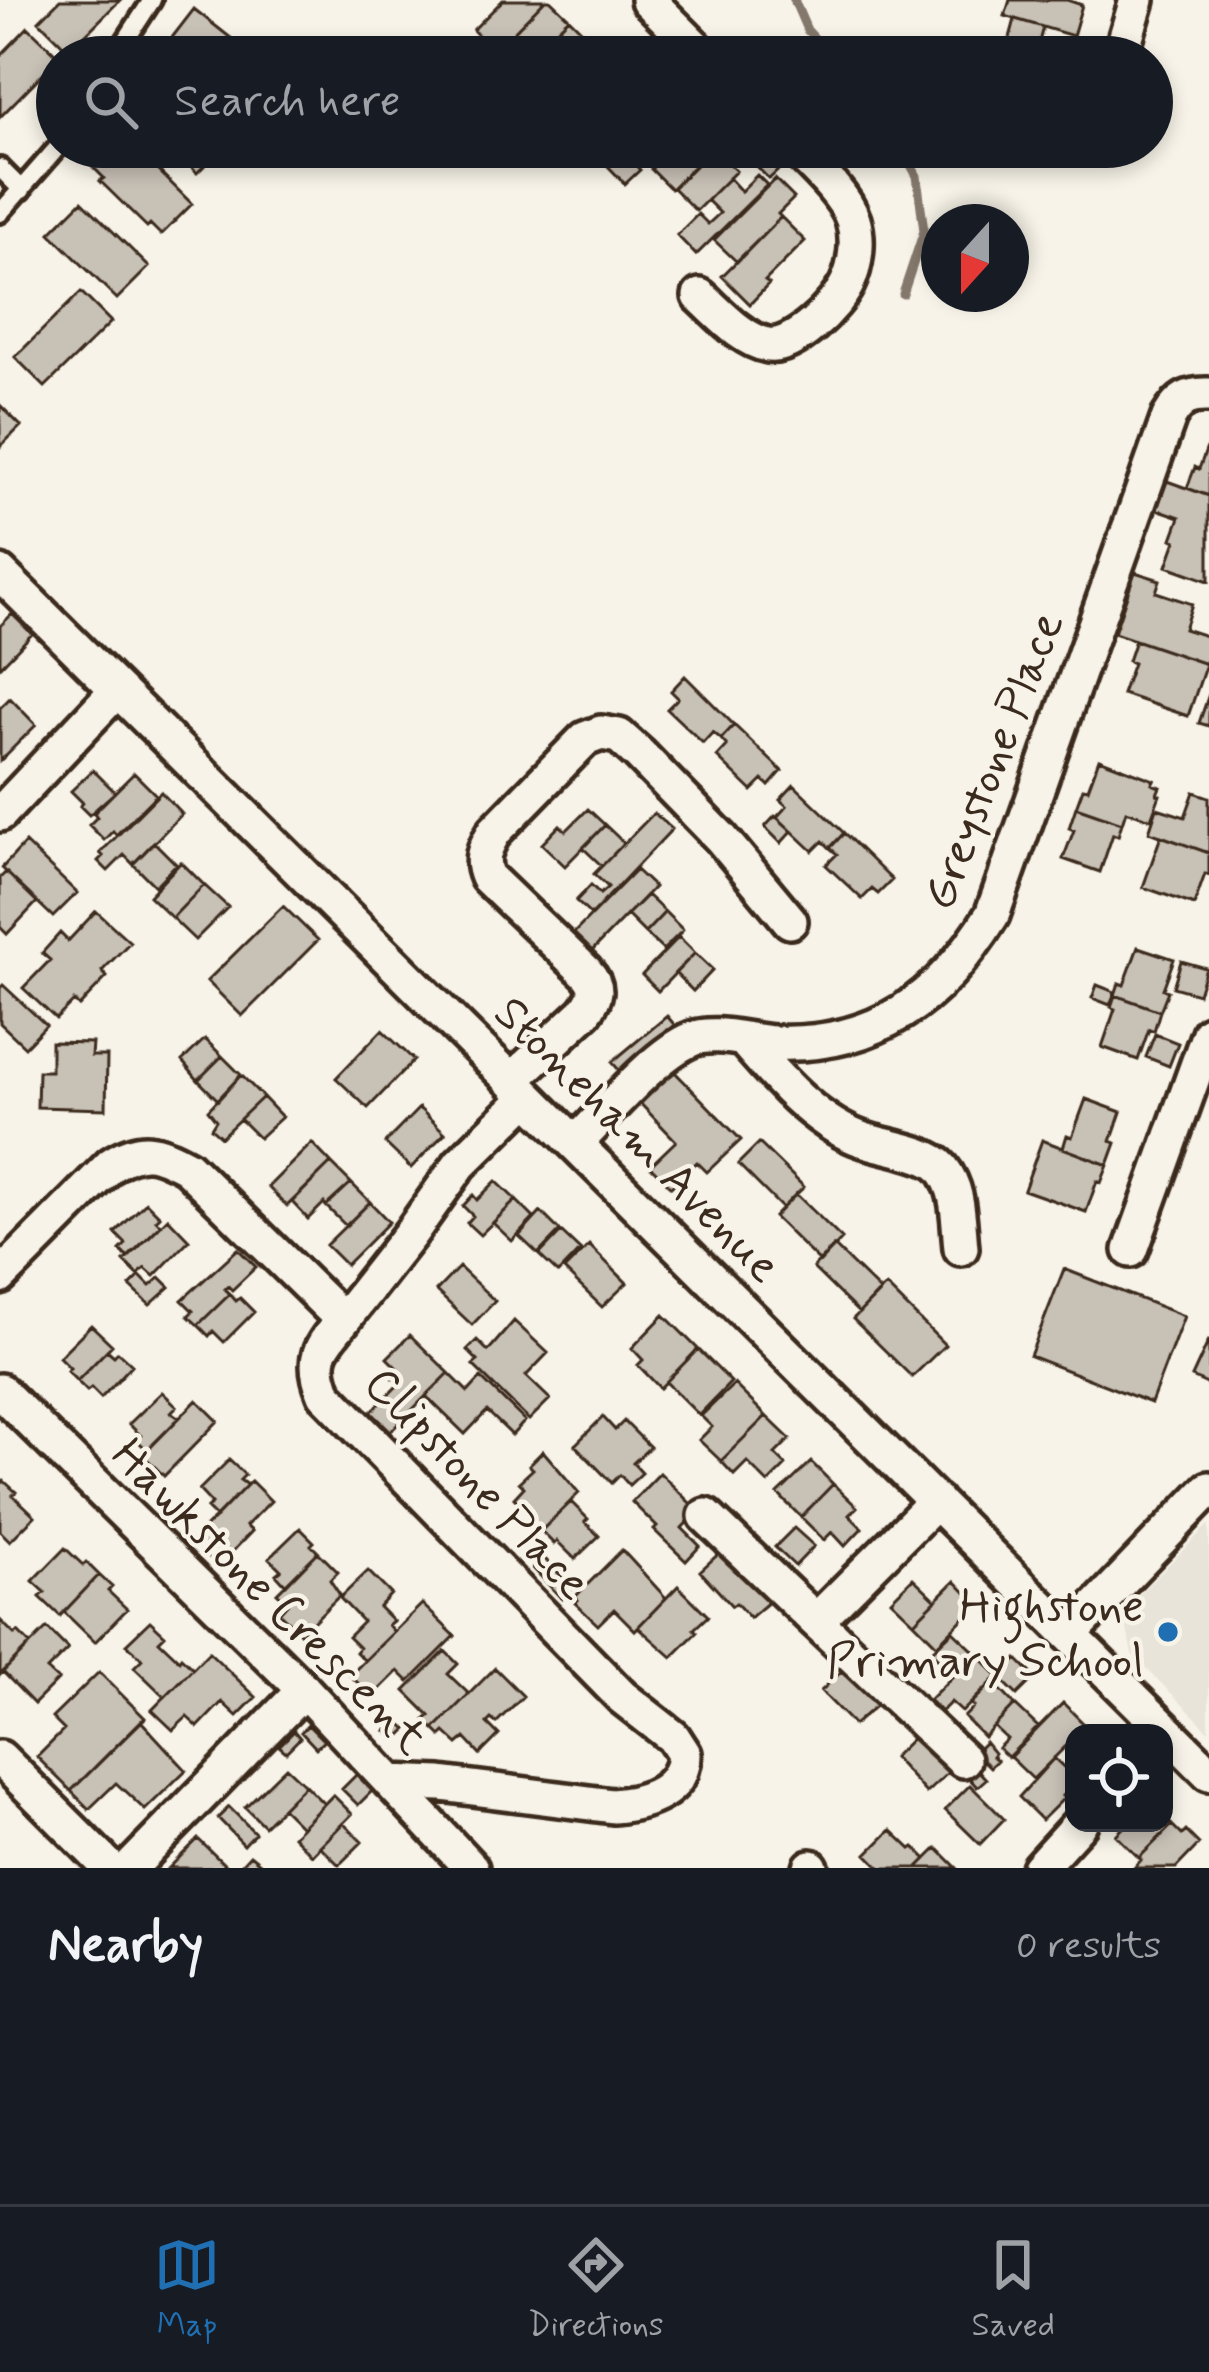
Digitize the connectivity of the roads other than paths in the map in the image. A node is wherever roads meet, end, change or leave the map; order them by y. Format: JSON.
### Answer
{"nodes":[{"id":1,"x":152,"y":0,"type":"edge"},
{"id":2,"x":648,"y":0,"type":"edge"},
{"id":3,"x":1137,"y":0,"type":"edge"},
{"id":4,"x":129,"y":36,"type":"edge"},
{"id":5,"x":684,"y":36,"type":"edge"},
{"id":6,"x":1126,"y":36,"type":"edge"},
{"id":7,"x":0,"y":168,"type":"edge"},
{"id":8,"x":40,"y":168,"type":"edge"},
{"id":9,"x":815,"y":168,"type":"edge"},
{"id":10,"x":22,"y":190,"type":"junction"},
{"id":11,"x":0,"y":213,"type":"edge"},
{"id":12,"x":700,"y":296,"type":"dead end"},
{"id":13,"x":1209,"y":395,"type":"edge"},
{"id":14,"x":0,"y":573,"type":"edge"},
{"id":15,"x":117,"y":690,"type":"junction"},
{"id":16,"x":0,"y":814,"type":"edge"},
{"id":17,"x":790,"y":921,"type":"dead end"},
{"id":18,"x":1209,"y":1033,"type":"edge"},
{"id":19,"x":746,"y":1041,"type":"junction"},
{"id":20,"x":520,"y":1088,"type":"junction"},
{"id":21,"x":576,"y":1143,"type":"junction"},
{"id":22,"x":961,"y":1248,"type":"dead end"},
{"id":23,"x":1132,"y":1250,"type":"dead end"},
{"id":24,"x":0,"y":1277,"type":"edge"},
{"id":25,"x":343,"y":1320,"type":"junction"},
{"id":26,"x":0,"y":1391,"type":"edge"},
{"id":27,"x":1209,"y":1489,"type":"edge"},
{"id":28,"x":936,"y":1501,"type":"junction"},
{"id":29,"x":706,"y":1516,"type":"dead end"},
{"id":30,"x":816,"y":1621,"type":"junction"},
{"id":31,"x":1070,"y":1634,"type":"junction"},
{"id":32,"x":304,"y":1690,"type":"junction"},
{"id":33,"x":1155,"y":1724,"type":"edge"},
{"id":34,"x":1173,"y":1742,"type":"edge"},
{"id":35,"x":0,"y":1759,"type":"edge"},
{"id":36,"x":963,"y":1760,"type":"dead end"},
{"id":37,"x":1209,"y":1773,"type":"edge"},
{"id":38,"x":390,"y":1783,"type":"junction"},
{"id":39,"x":1071,"y":1832,"type":"edge"},
{"id":40,"x":110,"y":1868,"type":"edge"},
{"id":41,"x":130,"y":1868,"type":"edge"},
{"id":42,"x":471,"y":1868,"type":"edge"},
{"id":43,"x":1039,"y":1868,"type":"edge"}],
"edges":[{"from":1,"to":4,"type":"lane"},
{"from":2,"to":5,"type":"street"},
{"from":3,"to":6,"type":"street"},
{"from":7,"to":10,"type":"lane"},
{"from":8,"to":10,"type":"lane"},
{"from":9,"to":12,"type":"street"},
{"from":10,"to":11,"type":"lane"},
{"from":13,"to":19,"type":"street","name":"Greystone Place"},
{"from":14,"to":15,"type":"street","name":"Stoneham Avenue"},
{"from":15,"to":16,"type":"street"},
{"from":15,"to":20,"type":"street","name":"Stoneham Avenue"},
{"from":17,"to":20,"type":"street"},
{"from":18,"to":23,"type":"street"},
{"from":19,"to":21,"type":"street","name":"Greystone Place"},
{"from":19,"to":22,"type":"street"},
{"from":20,"to":21,"type":"street","name":"Stoneham Avenue"},
{"from":20,"to":25,"type":"street"},
{"from":21,"to":28,"type":"street","name":"Stoneham Avenue"},
{"from":24,"to":25,"type":"street"},
{"from":25,"to":38,"type":"street","name":"Clipstone Place"},
{"from":26,"to":32,"type":"street","name":"Hawkstone Crescent"},
{"from":27,"to":31,"type":"street"},
{"from":28,"to":30,"type":"street"},
{"from":28,"to":31,"type":"street","name":"Stoneham Avenue"},
{"from":29,"to":30,"type":"street"},
{"from":30,"to":36,"type":"street"},
{"from":31,"to":33,"type":"street","name":"Stoneham Avenue"},
{"from":32,"to":38,"type":"street","name":"Hawkstone Crescent"},
{"from":32,"to":41,"type":"street"},
{"from":34,"to":37,"type":"street","name":"Stoneham Avenue"},
{"from":35,"to":40,"type":"street"},
{"from":38,"to":42,"type":"street","name":"Hawkstone Crescent"},
{"from":39,"to":43,"type":"street"}]}
